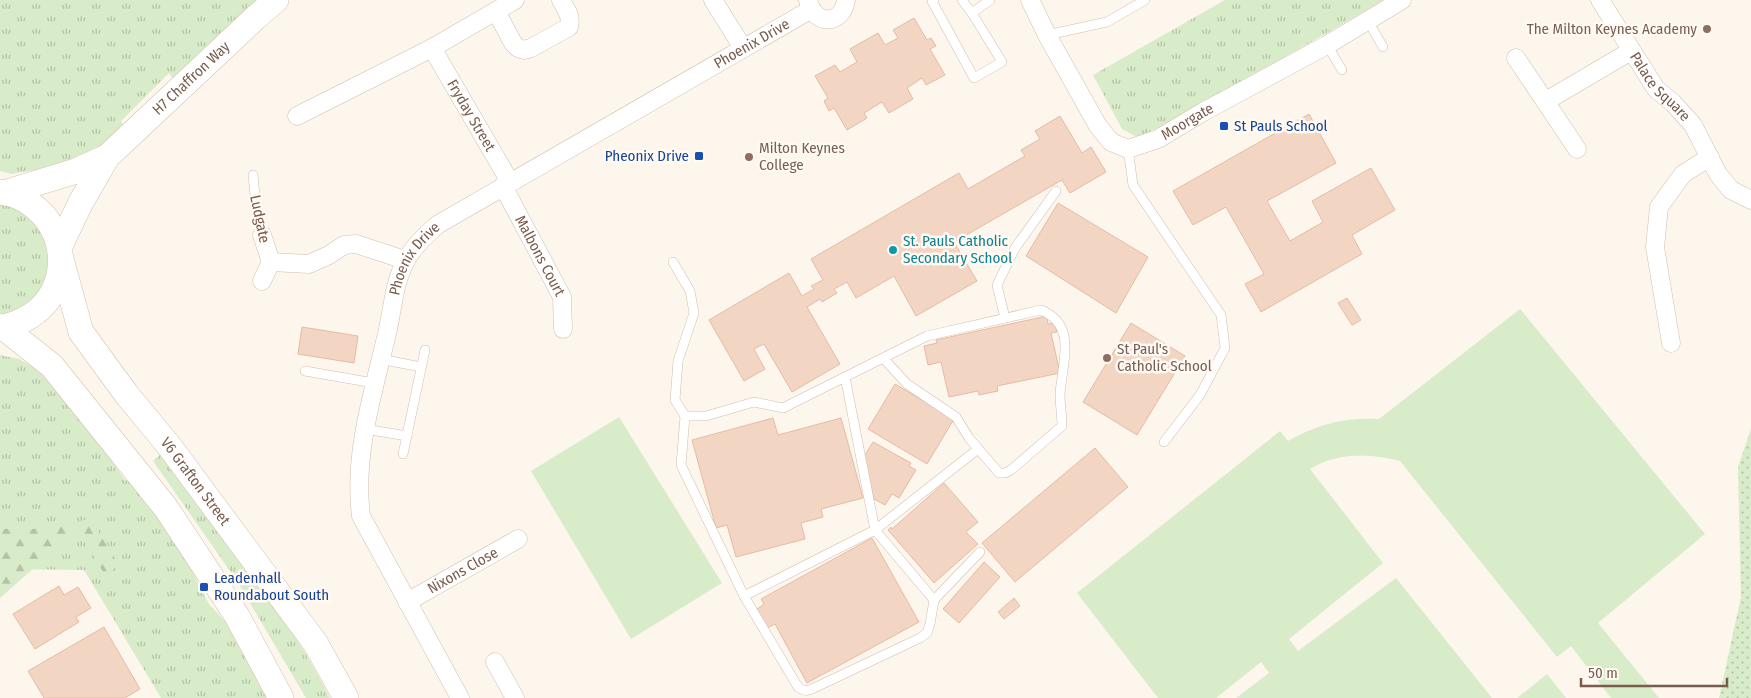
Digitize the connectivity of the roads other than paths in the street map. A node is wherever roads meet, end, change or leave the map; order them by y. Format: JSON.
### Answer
{"nodes":[{"id":1,"x":276,"y":0,"type":"edge"},
{"id":2,"x":515,"y":0,"type":"edge"},
{"id":3,"x":560,"y":0,"type":"edge"},
{"id":4,"x":713,"y":0,"type":"edge"},
{"id":5,"x":846,"y":0,"type":"edge"},
{"id":6,"x":934,"y":0,"type":"edge"},
{"id":7,"x":962,"y":0,"type":"edge"},
{"id":8,"x":990,"y":0,"type":"edge"},
{"id":9,"x":1145,"y":0,"type":"edge"},
{"id":10,"x":1402,"y":0,"type":"edge"},
{"id":11,"x":1600,"y":0,"type":"edge"},
{"id":12,"x":1034,"y":2,"type":"edge"},
{"id":13,"x":809,"y":5,"type":"edge"},
{"id":14,"x":496,"y":11,"type":"junction"},
{"id":15,"x":972,"y":13,"type":"junction"},
{"id":16,"x":1368,"y":21,"type":"junction"},
{"id":17,"x":1047,"y":35,"type":"junction"},
{"id":18,"x":1327,"y":45,"type":"junction"},
{"id":19,"x":1383,"y":47,"type":"dead end"},
{"id":20,"x":432,"y":48,"type":"junction"},
{"id":21,"x":743,"y":48,"type":"junction"},
{"id":22,"x":1630,"y":50,"type":"junction"},
{"id":23,"x":1516,"y":58,"type":"dead end"},
{"id":24,"x":1342,"y":70,"type":"dead end"},
{"id":25,"x":1546,"y":100,"type":"junction"},
{"id":26,"x":296,"y":116,"type":"dead end"},
{"id":27,"x":1128,"y":149,"type":"junction"},
{"id":28,"x":1577,"y":149,"type":"dead end"},
{"id":29,"x":107,"y":157,"type":"junction"},
{"id":30,"x":1710,"y":158,"type":"junction"},
{"id":31,"x":252,"y":175,"type":"dead end"},
{"id":32,"x":506,"y":184,"type":"junction"},
{"id":33,"x":1056,"y":191,"type":"dead end"},
{"id":34,"x":2,"y":193,"type":"edge"},
{"id":35,"x":1751,"y":200,"type":"edge"},
{"id":36,"x":262,"y":234,"type":"joint"},
{"id":37,"x":60,"y":252,"type":"junction"},
{"id":38,"x":405,"y":260,"type":"junction"},
{"id":39,"x":271,"y":262,"type":"junction"},
{"id":40,"x":673,"y":262,"type":"dead end"},
{"id":41,"x":262,"y":281,"type":"dead end"},
{"id":42,"x":1005,"y":318,"type":"junction"},
{"id":43,"x":2,"y":327,"type":"edge"},
{"id":44,"x":563,"y":329,"type":"dead end"},
{"id":45,"x":1672,"y":343,"type":"dead end"},
{"id":46,"x":425,"y":350,"type":"dead end"},
{"id":47,"x":883,"y":358,"type":"junction"},
{"id":48,"x":380,"y":359,"type":"junction"},
{"id":49,"x":421,"y":366,"type":"junction"},
{"id":50,"x":305,"y":371,"type":"dead end"},
{"id":51,"x":845,"y":377,"type":"junction"},
{"id":52,"x":374,"y":383,"type":"junction"},
{"id":53,"x":685,"y":416,"type":"junction"},
{"id":54,"x":365,"y":429,"type":"junction"},
{"id":55,"x":407,"y":436,"type":"junction"},
{"id":56,"x":1164,"y":442,"type":"dead end"},
{"id":57,"x":978,"y":449,"type":"junction"},
{"id":58,"x":403,"y":454,"type":"dead end"},
{"id":59,"x":874,"y":530,"type":"junction"},
{"id":60,"x":518,"y":539,"type":"dead end"},
{"id":61,"x":980,"y":552,"type":"dead end"},
{"id":62,"x":744,"y":596,"type":"junction"},
{"id":63,"x":934,"y":600,"type":"junction"},
{"id":64,"x":407,"y":602,"type":"junction"},
{"id":65,"x":495,"y":662,"type":"dead end"},
{"id":66,"x":281,"y":698,"type":"edge"},
{"id":67,"x":346,"y":698,"type":"edge"},
{"id":68,"x":460,"y":698,"type":"edge"},
{"id":69,"x":514,"y":698,"type":"edge"}],
"edges":[{"from":1,"to":29,"type":"street","name":"H7 Chaffron Way"},
{"from":2,"to":14,"type":"street"},
{"from":3,"to":14,"type":"street"},
{"from":4,"to":21,"type":"street"},
{"from":5,"to":13,"type":"street"},
{"from":6,"to":15,"type":"lane"},
{"from":7,"to":15,"type":"lane"},
{"from":8,"to":15,"type":"lane"},
{"from":9,"to":17,"type":"lane"},
{"from":10,"to":16,"type":"street","name":"Moorgate"},
{"from":11,"to":22,"type":"street","name":"Palace Square"},
{"from":12,"to":17,"type":"street"},
{"from":13,"to":21,"type":"street","name":"Phoenix Drive"},
{"from":14,"to":20,"type":"street"},
{"from":16,"to":18,"type":"street","name":"Moorgate"},
{"from":16,"to":19,"type":"lane"},
{"from":17,"to":27,"type":"street"},
{"from":18,"to":24,"type":"lane"},
{"from":18,"to":27,"type":"street","name":"Moorgate"},
{"from":20,"to":26,"type":"street"},
{"from":20,"to":32,"type":"street","name":"Fryday Street"},
{"from":21,"to":32,"type":"street","name":"Phoenix Drive"},
{"from":22,"to":25,"type":"street"},
{"from":22,"to":30,"type":"street","name":"Palace Square"},
{"from":23,"to":25,"type":"street"},
{"from":25,"to":28,"type":"street"},
{"from":27,"to":56,"type":"lane"},
{"from":29,"to":34,"type":"street","name":"H7 Chaffron Way"},
{"from":29,"to":37,"type":"street","name":"H7 Chaffron Way"},
{"from":30,"to":35,"type":"street","name":"Palace Square"},
{"from":30,"to":45,"type":"street"},
{"from":31,"to":36,"type":"lane","name":"Ludgate"},
{"from":32,"to":38,"type":"street","name":"Phoenix Drive"},
{"from":32,"to":44,"type":"street","name":"Malbons Court"},
{"from":33,"to":42,"type":"lane"},
{"from":34,"to":37,"type":"street","name":"V6 Grafton Street"},
{"from":36,"to":39,"type":"street","name":"Ludgate"},
{"from":37,"to":43,"type":"street","name":"H7 Chaffron Way"},
{"from":37,"to":67,"type":"street","name":"V6 Grafton Street"},
{"from":38,"to":39,"type":"street","name":"Ludgate"},
{"from":38,"to":48,"type":"street","name":"Phoenix Drive"},
{"from":39,"to":41,"type":"street","name":"Ludgate"},
{"from":40,"to":53,"type":"lane"},
{"from":42,"to":47,"type":"lane"},
{"from":42,"to":57,"type":"lane"},
{"from":43,"to":66,"type":"street"},
{"from":46,"to":49,"type":"lane"},
{"from":47,"to":51,"type":"lane"},
{"from":47,"to":57,"type":"lane"},
{"from":48,"to":49,"type":"lane"},
{"from":48,"to":52,"type":"street","name":"Phoenix Drive"},
{"from":49,"to":55,"type":"lane"},
{"from":50,"to":52,"type":"lane"},
{"from":51,"to":53,"type":"lane"},
{"from":51,"to":59,"type":"lane"},
{"from":52,"to":54,"type":"street","name":"Phoenix Drive"},
{"from":53,"to":62,"type":"lane"},
{"from":54,"to":55,"type":"lane"},
{"from":54,"to":64,"type":"street","name":"Phoenix Drive"},
{"from":55,"to":58,"type":"lane"},
{"from":57,"to":59,"type":"lane"},
{"from":59,"to":62,"type":"lane"},
{"from":59,"to":63,"type":"lane"},
{"from":60,"to":64,"type":"street","name":"Nixons Close"},
{"from":61,"to":63,"type":"lane"},
{"from":62,"to":63,"type":"lane"},
{"from":64,"to":68,"type":"street","name":"Phoenix Drive"},
{"from":65,"to":69,"type":"street"}]}
